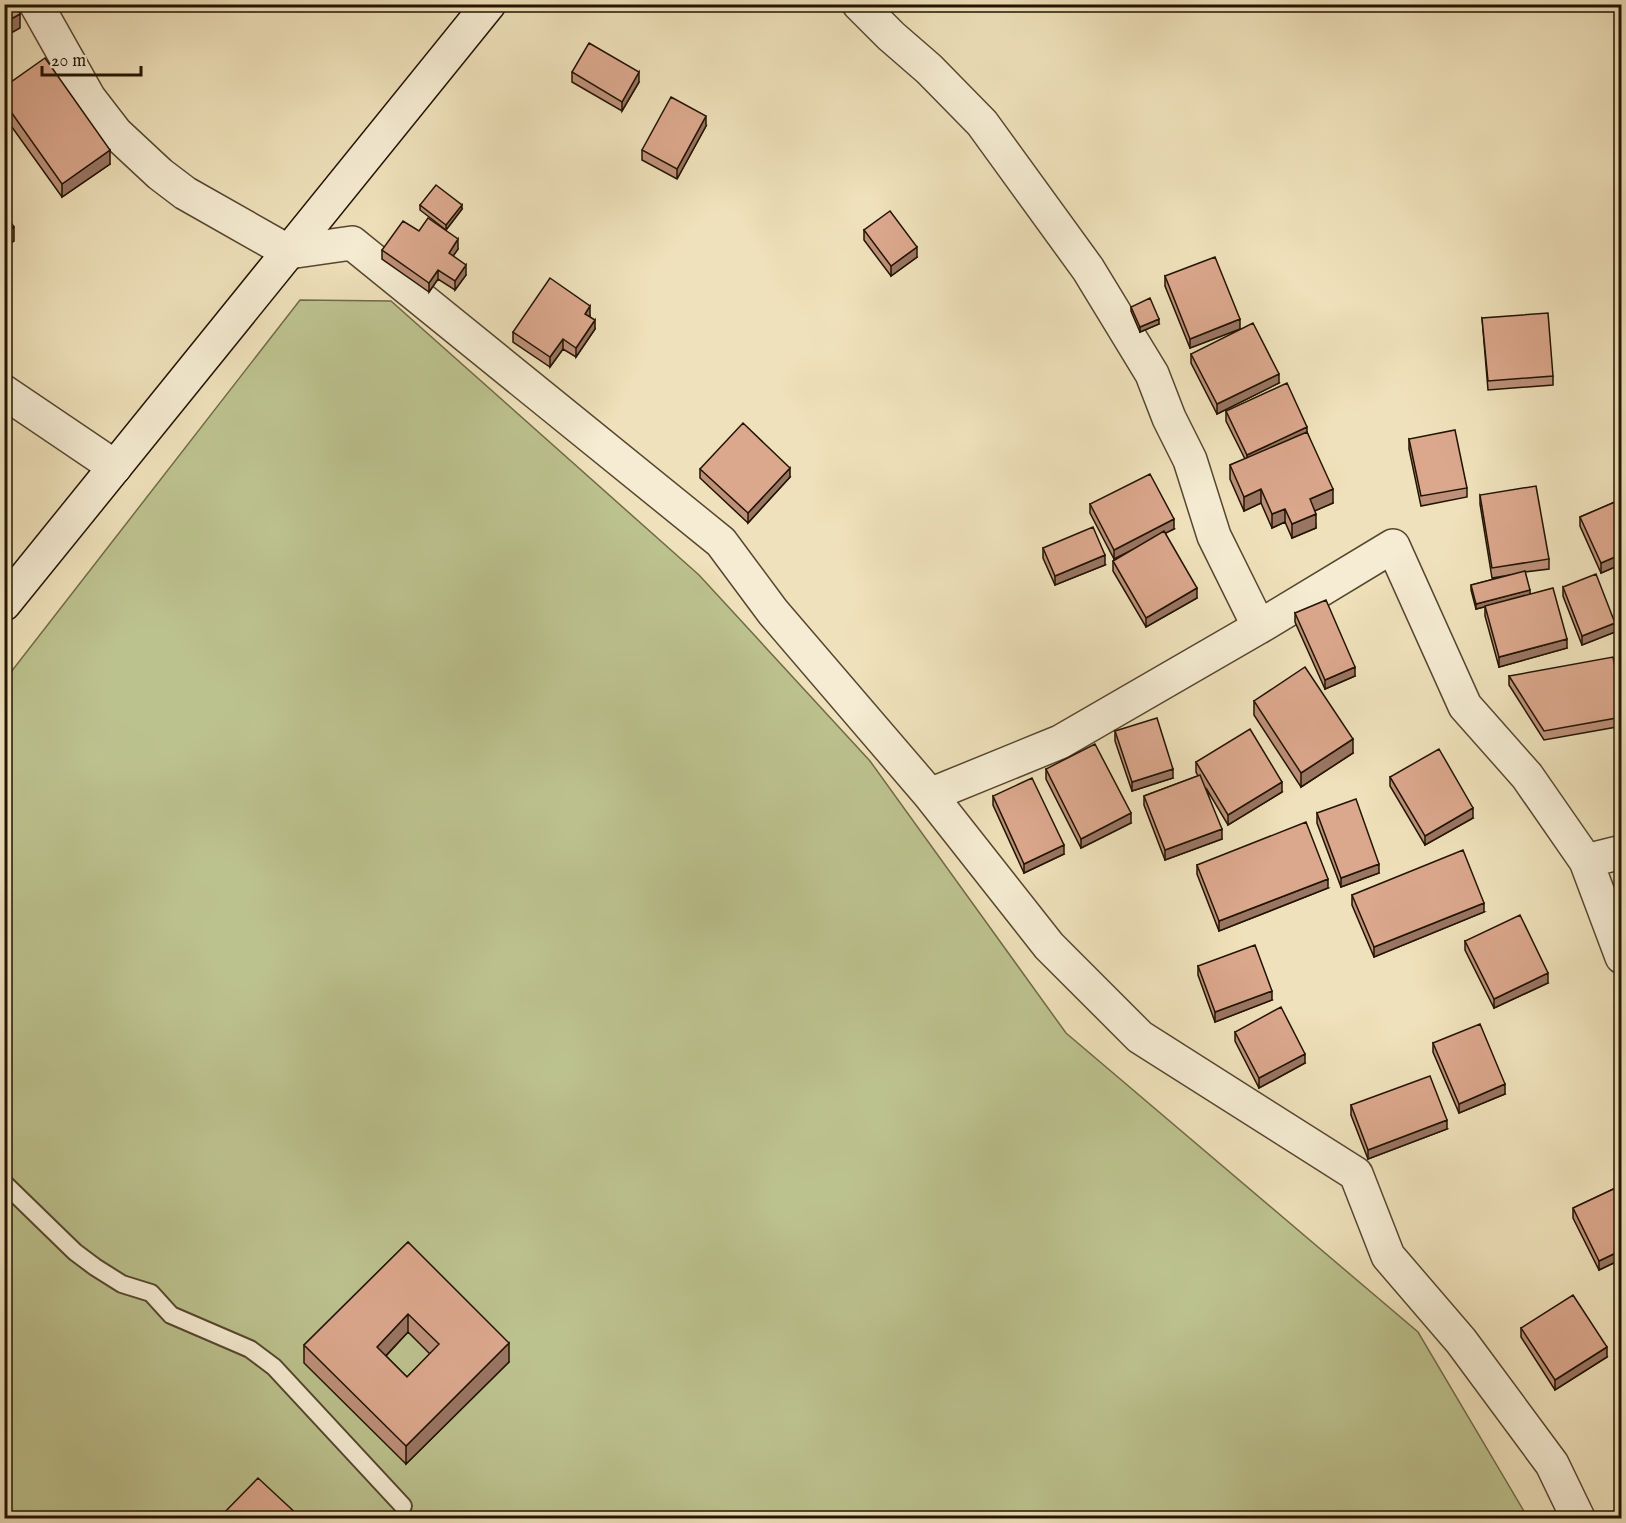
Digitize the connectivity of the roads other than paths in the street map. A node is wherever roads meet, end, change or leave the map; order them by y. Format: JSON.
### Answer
{"nodes":[{"id":1,"x":36,"y":4,"type":"edge"},
{"id":2,"x":489,"y":4,"type":"edge"},
{"id":3,"x":860,"y":4,"type":"edge"},
{"id":4,"x":289,"y":252,"type":"junction"},
{"id":5,"x":4,"y":392,"type":"edge"},
{"id":6,"x":114,"y":467,"type":"junction"},
{"id":7,"x":4,"y":604,"type":"edge"},
{"id":8,"x":1260,"y":627,"type":"junction"},
{"id":9,"x":930,"y":795,"type":"junction"},
{"id":10,"x":1622,"y":852,"type":"edge"},
{"id":11,"x":1586,"y":861,"type":"junction"},
{"id":12,"x":1622,"y":957,"type":"edge"},
{"id":13,"x":4,"y":1183,"type":"edge"},
{"id":14,"x":403,"y":1506,"type":"dead end"},
{"id":15,"x":1578,"y":1518,"type":"edge"}],
"edges":[{"from":1,"to":4,"type":"street"},
{"from":2,"to":4,"type":"street"},
{"from":3,"to":8,"type":"street"},
{"from":4,"to":6,"type":"street"},
{"from":4,"to":9,"type":"street"},
{"from":5,"to":6,"type":"street"},
{"from":6,"to":7,"type":"street"},
{"from":8,"to":9,"type":"street"},
{"from":8,"to":11,"type":"street"},
{"from":9,"to":15,"type":"street"},
{"from":10,"to":11,"type":"street"},
{"from":11,"to":12,"type":"street"},
{"from":13,"to":14,"type":"lane"}]}
